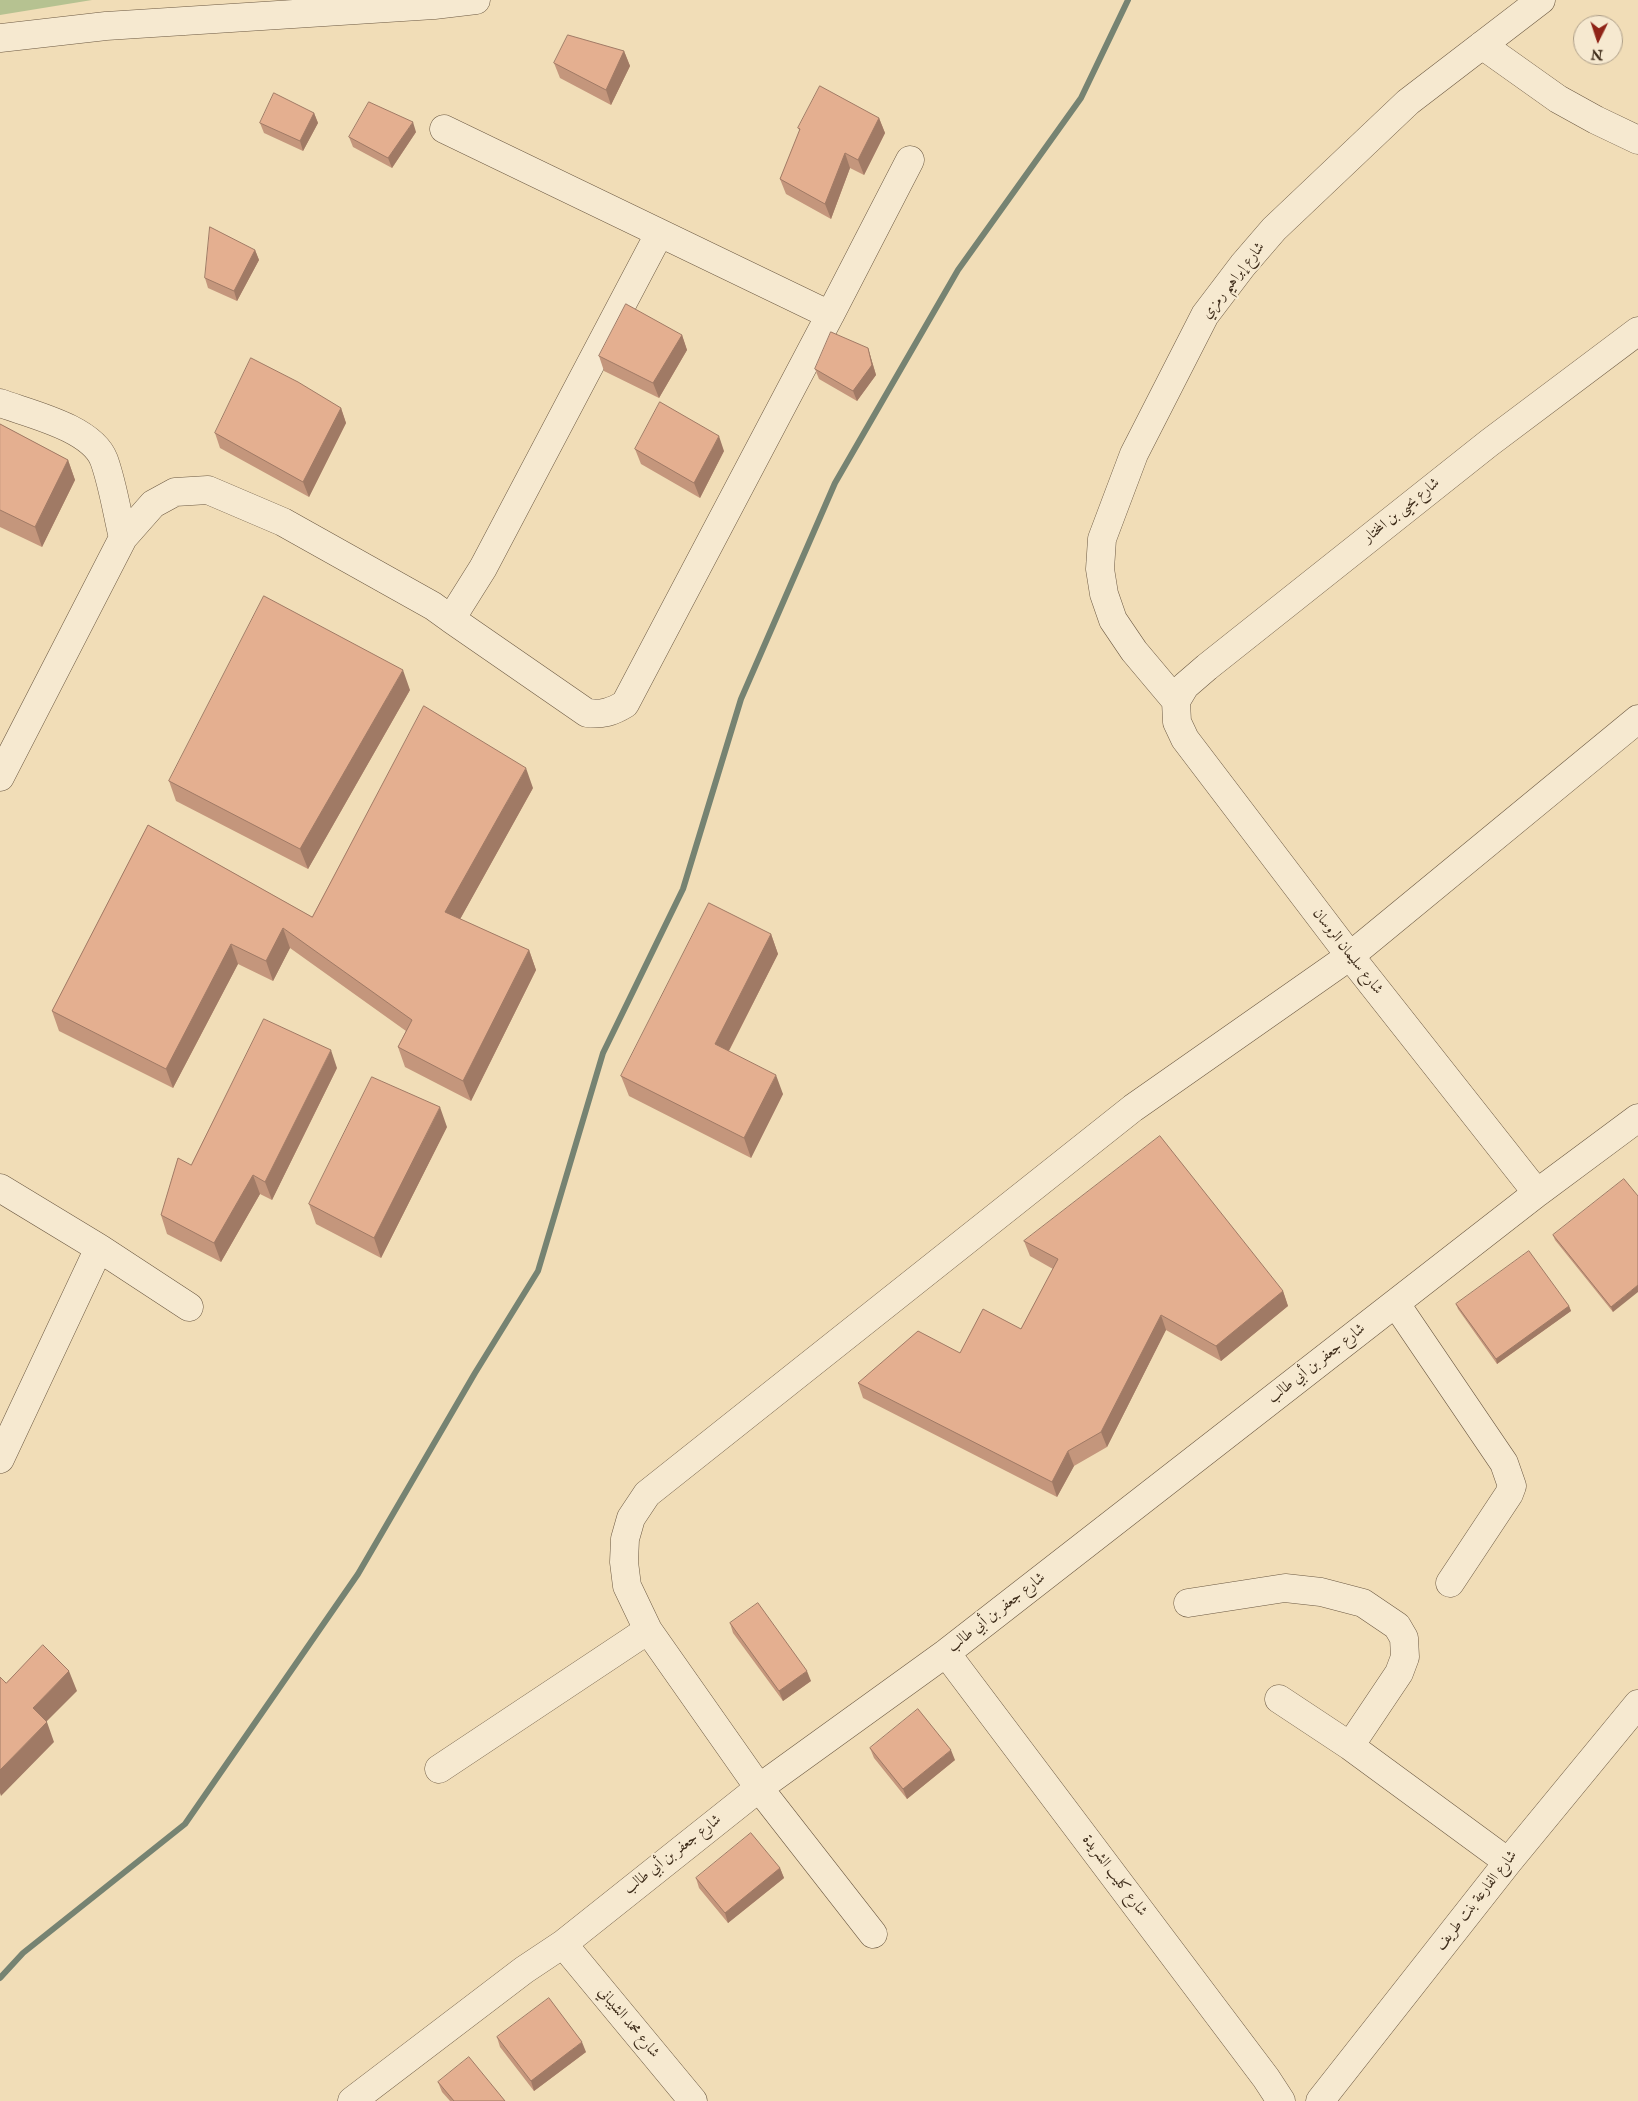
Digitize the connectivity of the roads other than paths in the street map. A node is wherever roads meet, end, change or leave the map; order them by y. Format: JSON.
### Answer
{"nodes":[{"id":1,"x":476,"y":0,"type":"edge"},
{"id":2,"x":1541,"y":0,"type":"edge"},
{"id":3,"x":0,"y":38,"type":"edge"},
{"id":4,"x":1482,"y":45,"type":"junction"},
{"id":5,"x":444,"y":129,"type":"dead end"},
{"id":6,"x":1638,"y":140,"type":"edge"},
{"id":7,"x":910,"y":160,"type":"dead end"},
{"id":8,"x":659,"y":234,"type":"junction"},
{"id":9,"x":830,"y":315,"type":"junction"},
{"id":10,"x":1638,"y":331,"type":"edge"},
{"id":11,"x":0,"y":403,"type":"edge"},
{"id":12,"x":123,"y":538,"type":"junction"},
{"id":13,"x":451,"y":619,"type":"junction"},
{"id":14,"x":1176,"y":701,"type":"junction"},
{"id":15,"x":1638,"y":718,"type":"edge"},
{"id":16,"x":0,"y":777,"type":"edge"},
{"id":17,"x":1350,"y":956,"type":"junction"},
{"id":18,"x":1638,"y":1118,"type":"edge"},
{"id":19,"x":0,"y":1188,"type":"edge"},
{"id":20,"x":1537,"y":1193,"type":"junction"},
{"id":21,"x":99,"y":1248,"type":"junction"},
{"id":22,"x":1396,"y":1304,"type":"junction"},
{"id":23,"x":189,"y":1307,"type":"dead end"},
{"id":24,"x":0,"y":1459,"type":"edge"},
{"id":25,"x":1450,"y":1583,"type":"dead end"},
{"id":26,"x":1188,"y":1603,"type":"dead end"},
{"id":27,"x":648,"y":1630,"type":"junction"},
{"id":28,"x":946,"y":1653,"type":"junction"},
{"id":29,"x":1279,"y":1698,"type":"dead end"},
{"id":30,"x":1638,"y":1704,"type":"edge"},
{"id":31,"x":1350,"y":1746,"type":"junction"},
{"id":32,"x":439,"y":1769,"type":"dead end"},
{"id":33,"x":759,"y":1788,"type":"junction"},
{"id":34,"x":1508,"y":1862,"type":"junction"},
{"id":35,"x":873,"y":1934,"type":"dead end"},
{"id":36,"x":563,"y":1944,"type":"junction"},
{"id":37,"x":352,"y":2101,"type":"edge"},
{"id":38,"x":693,"y":2101,"type":"edge"},
{"id":39,"x":1281,"y":2101,"type":"edge"},
{"id":40,"x":1320,"y":2101,"type":"edge"}],
"edges":[{"from":1,"to":3,"type":"street"},
{"from":2,"to":4,"type":"street","name":"شارع إبراهيم رمزي"},
{"from":4,"to":6,"type":"street"},
{"from":4,"to":14,"type":"street","name":"شارع إبراهيم رمزي"},
{"from":5,"to":8,"type":"street"},
{"from":7,"to":9,"type":"street"},
{"from":8,"to":9,"type":"street"},
{"from":8,"to":13,"type":"street"},
{"from":9,"to":13,"type":"street"},
{"from":10,"to":14,"type":"street","name":"شارع يحيى بن المختار"},
{"from":11,"to":12,"type":"street"},
{"from":12,"to":13,"type":"street"},
{"from":12,"to":16,"type":"street"},
{"from":14,"to":17,"type":"street","name":"شارع سليمان الروسان"},
{"from":15,"to":17,"type":"street"},
{"from":17,"to":20,"type":"street","name":"شارع سليمان الروسان"},
{"from":17,"to":27,"type":"street"},
{"from":18,"to":20,"type":"street","name":"شارع جعفر بن أبي طالب"},
{"from":19,"to":21,"type":"street"},
{"from":20,"to":22,"type":"street","name":"شارع جعفر بن أبي طالب"},
{"from":21,"to":23,"type":"street"},
{"from":21,"to":24,"type":"street"},
{"from":22,"to":25,"type":"street"},
{"from":22,"to":28,"type":"street","name":"شارع جعفر بن أبي طالب"},
{"from":26,"to":31,"type":"street"},
{"from":27,"to":32,"type":"street"},
{"from":27,"to":33,"type":"street"},
{"from":28,"to":33,"type":"street","name":"شارع جعفر بن أبي طالب"},
{"from":28,"to":39,"type":"street","name":"شارع كليب الشريدة"},
{"from":29,"to":31,"type":"street"},
{"from":30,"to":34,"type":"street","name":"شارع الفارعة بنت طريف"},
{"from":31,"to":34,"type":"street"},
{"from":33,"to":35,"type":"street"},
{"from":33,"to":36,"type":"street","name":"شارع جعفر بن أبي طالب"},
{"from":34,"to":40,"type":"street","name":"شارع الفارعة بنت طريف"},
{"from":36,"to":37,"type":"street","name":"شارع جعفر بن أبي طالب"},
{"from":36,"to":38,"type":"street","name":"شارع محمد الشيباني"}]}
